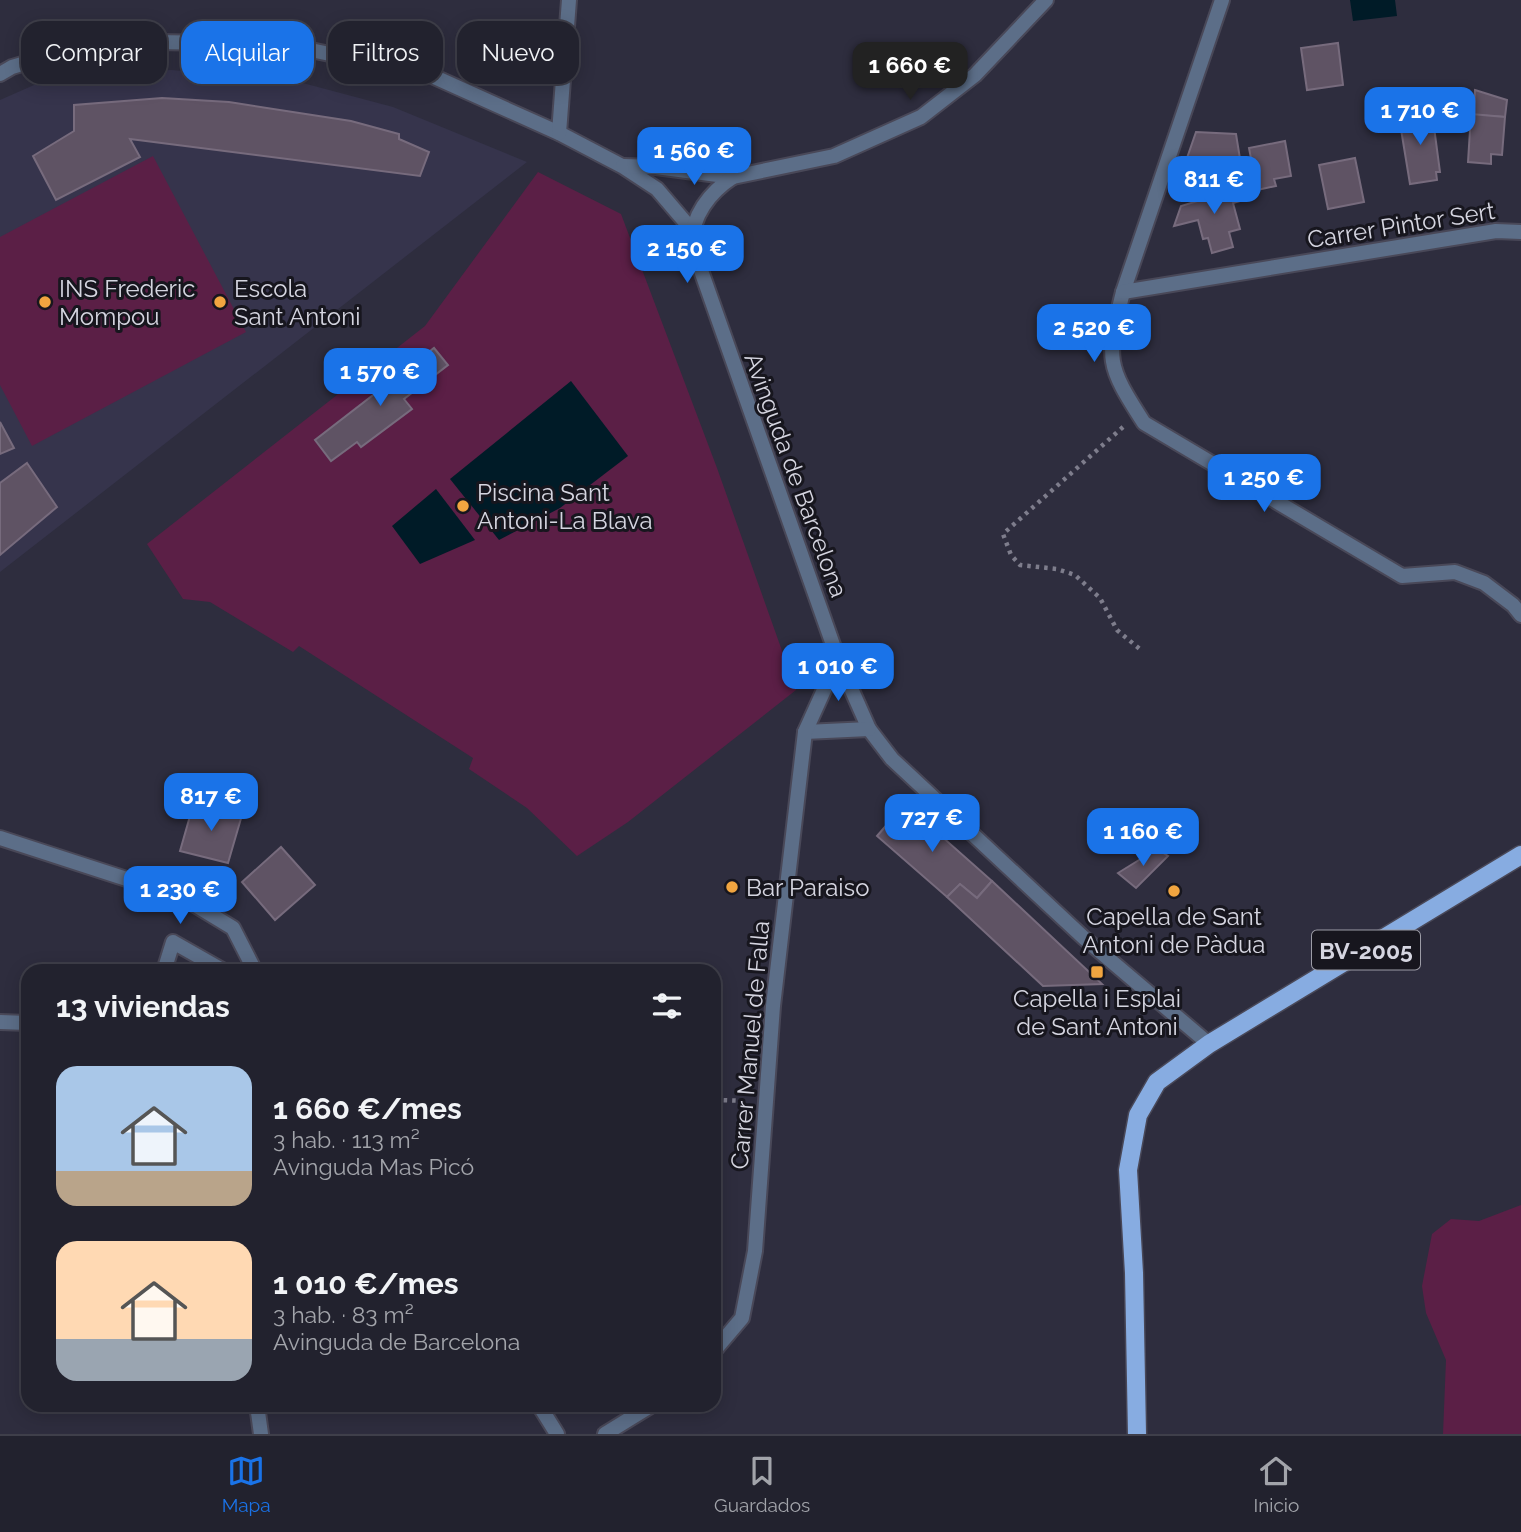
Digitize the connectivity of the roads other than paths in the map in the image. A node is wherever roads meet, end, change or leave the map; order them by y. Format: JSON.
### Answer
{"nodes":[{"id":1,"x":569,"y":0,"type":"edge"},
{"id":2,"x":1046,"y":0,"type":"edge"},
{"id":3,"x":1222,"y":0,"type":"edge"},
{"id":4,"x":0,"y":74,"type":"edge"},
{"id":5,"x":559,"y":133,"type":"junction"},
{"id":6,"x":622,"y":166,"type":"junction"},
{"id":7,"x":733,"y":177,"type":"junction"},
{"id":8,"x":692,"y":230,"type":"junction"},
{"id":9,"x":1521,"y":232,"type":"edge"},
{"id":10,"x":1123,"y":292,"type":"junction"},
{"id":11,"x":1521,"y":615,"type":"edge"},
{"id":12,"x":838,"y":659,"type":"junction"},
{"id":13,"x":869,"y":729,"type":"junction"},
{"id":14,"x":805,"y":732,"type":"junction"},
{"id":15,"x":0,"y":838,"type":"edge"},
{"id":16,"x":1521,"y":855,"type":"edge"},
{"id":17,"x":165,"y":964,"type":"edge"},
{"id":18,"x":211,"y":964,"type":"edge"},
{"id":19,"x":251,"y":964,"type":"edge"},
{"id":20,"x":0,"y":1022,"type":"edge"},
{"id":21,"x":21,"y":1023,"type":"edge"},
{"id":22,"x":1209,"y":1044,"type":"junction"},
{"id":23,"x":721,"y":1343,"type":"edge"},
{"id":24,"x":258,"y":1412,"type":"edge"},
{"id":25,"x":543,"y":1412,"type":"edge"},
{"id":26,"x":641,"y":1412,"type":"edge"},
{"id":27,"x":261,"y":1434,"type":"edge"},
{"id":28,"x":556,"y":1434,"type":"edge"},
{"id":29,"x":605,"y":1434,"type":"edge"},
{"id":30,"x":1137,"y":1434,"type":"edge"}],
"edges":[{"from":1,"to":5,"type":"street"},
{"from":2,"to":7,"type":"street"},
{"from":3,"to":10,"type":"street"},
{"from":4,"to":5,"type":"street"},
{"from":5,"to":6,"type":"street"},
{"from":6,"to":7,"type":"street"},
{"from":6,"to":8,"type":"street"},
{"from":7,"to":8,"type":"street"},
{"from":8,"to":12,"type":"street","name":"Avinguda de Barcelona"},
{"from":9,"to":10,"type":"street","name":"Carrer Pintor Sert"},
{"from":10,"to":11,"type":"street"},
{"from":12,"to":13,"type":"street","name":"Avinguda de Barcelona"},
{"from":12,"to":14,"type":"street","name":"Carrer Manuel de Falla"},
{"from":13,"to":14,"type":"street"},
{"from":13,"to":22,"type":"street","name":"Avinguda de Barcelona"},
{"from":14,"to":23,"type":"street","name":"Carrer Manuel de Falla"},
{"from":15,"to":19,"type":"street"},
{"from":16,"to":22,"type":"main road","number":"BV-2005"},
{"from":17,"to":18,"type":"street"},
{"from":20,"to":21,"type":"street"},
{"from":22,"to":30,"type":"main road","number":"BV-2005"},
{"from":24,"to":27,"type":"street"},
{"from":25,"to":28,"type":"street"},
{"from":26,"to":29,"type":"street"}]}
